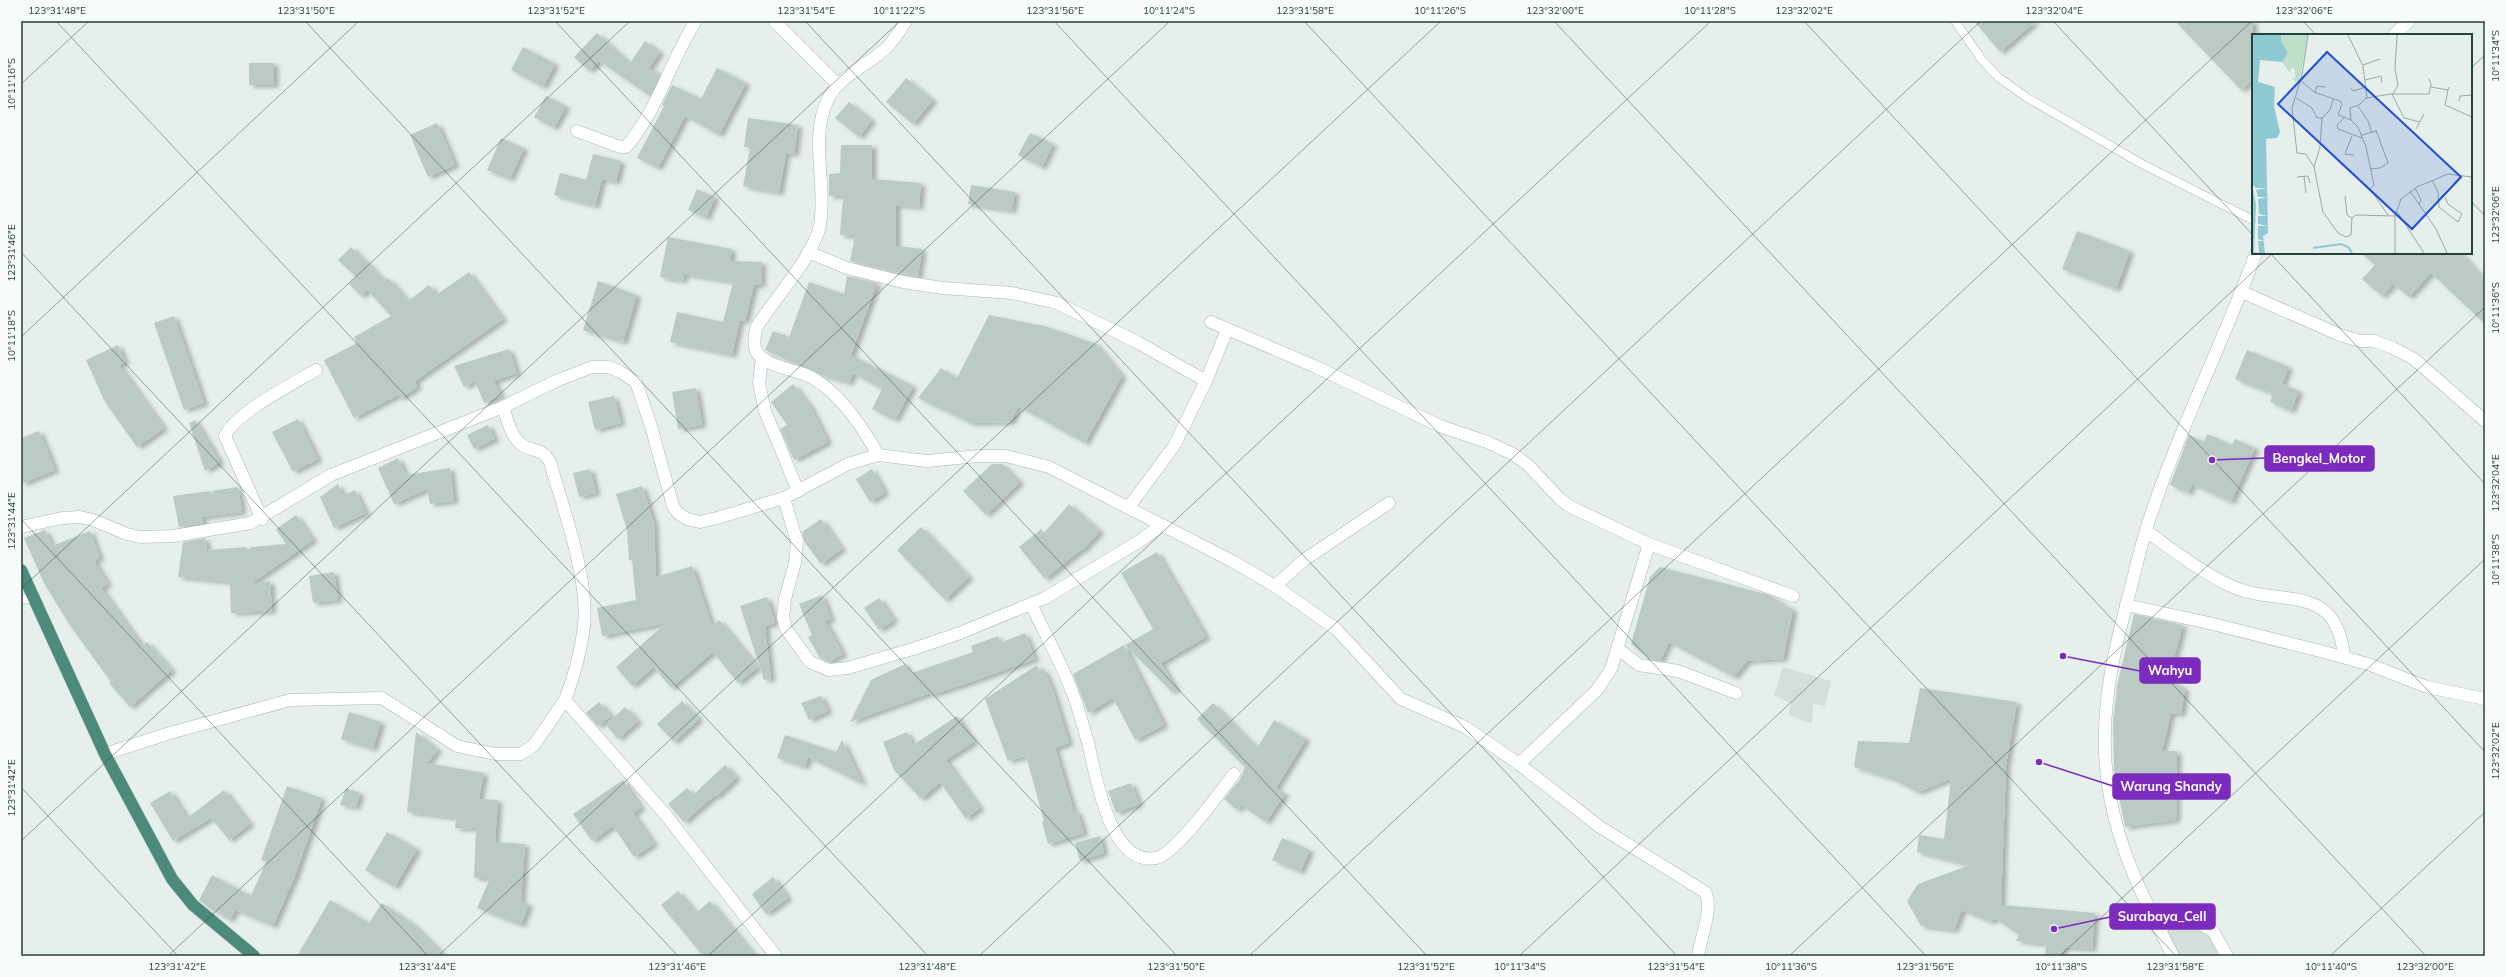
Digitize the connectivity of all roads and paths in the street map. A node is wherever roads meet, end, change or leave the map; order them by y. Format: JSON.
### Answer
{"nodes":[{"id":1,"x":696,"y":21,"type":"edge"},
{"id":2,"x":774,"y":21,"type":"edge"},
{"id":3,"x":906,"y":21,"type":"edge"},
{"id":4,"x":1955,"y":21,"type":"edge"},
{"id":5,"x":2409,"y":21,"type":"edge"},
{"id":6,"x":2395,"y":34,"type":"edge"},
{"id":7,"x":838,"y":84,"type":"junction"},
{"id":8,"x":577,"y":131,"type":"dead end"},
{"id":9,"x":2252,"y":219,"type":"edge"},
{"id":10,"x":808,"y":252,"type":"junction"},
{"id":11,"x":2256,"y":254,"type":"edge"},
{"id":12,"x":2242,"y":292,"type":"junction"},
{"id":13,"x":1211,"y":322,"type":"dead end"},
{"id":14,"x":1227,"y":330,"type":"junction"},
{"id":15,"x":762,"y":358,"type":"junction"},
{"id":16,"x":316,"y":370,"type":"dead end"},
{"id":17,"x":1206,"y":381,"type":"junction"},
{"id":18,"x":503,"y":407,"type":"junction"},
{"id":19,"x":2485,"y":421,"type":"edge"},
{"id":20,"x":878,"y":455,"type":"junction"},
{"id":21,"x":798,"y":491,"type":"junction"},
{"id":22,"x":784,"y":498,"type":"junction"},
{"id":23,"x":1389,"y":503,"type":"dead end"},
{"id":24,"x":1128,"y":508,"type":"junction"},
{"id":25,"x":262,"y":519,"type":"junction"},
{"id":26,"x":1162,"y":525,"type":"junction"},
{"id":27,"x":21,"y":527,"type":"edge"},
{"id":28,"x":2146,"y":531,"type":"junction"},
{"id":29,"x":1649,"y":544,"type":"junction"},
{"id":30,"x":21,"y":570,"type":"edge"},
{"id":31,"x":1275,"y":586,"type":"junction"},
{"id":32,"x":1793,"y":596,"type":"dead end"},
{"id":33,"x":21,"y":599,"type":"edge"},
{"id":34,"x":34,"y":599,"type":"junction"},
{"id":35,"x":1031,"y":604,"type":"junction"},
{"id":36,"x":2126,"y":605,"type":"junction"},
{"id":37,"x":1618,"y":649,"type":"junction"},
{"id":38,"x":2344,"y":657,"type":"junction"},
{"id":39,"x":1736,"y":693,"type":"dead end"},
{"id":40,"x":2485,"y":699,"type":"edge"},
{"id":41,"x":565,"y":700,"type":"junction"},
{"id":42,"x":105,"y":754,"type":"junction"},
{"id":43,"x":1519,"y":764,"type":"junction"},
{"id":44,"x":1234,"y":774,"type":"dead end"},
{"id":45,"x":2159,"y":929,"type":"junction"},
{"id":46,"x":254,"y":956,"type":"edge"},
{"id":47,"x":776,"y":956,"type":"edge"},
{"id":48,"x":1698,"y":956,"type":"edge"},
{"id":49,"x":2173,"y":956,"type":"edge"},
{"id":50,"x":2227,"y":956,"type":"edge"}],
"edges":[{"from":1,"to":8,"type":"street"},
{"from":2,"to":7,"type":"street"},
{"from":3,"to":7,"type":"street"},
{"from":4,"to":9,"type":"lane"},
{"from":5,"to":6,"type":"street"},
{"from":7,"to":10,"type":"street"},
{"from":10,"to":15,"type":"street"},
{"from":10,"to":17,"type":"street"},
{"from":11,"to":12,"type":"street"},
{"from":12,"to":19,"type":"street"},
{"from":12,"to":28,"type":"street"},
{"from":13,"to":14,"type":"street"},
{"from":14,"to":17,"type":"street"},
{"from":14,"to":29,"type":"street"},
{"from":15,"to":20,"type":"street"},
{"from":15,"to":21,"type":"street"},
{"from":16,"to":25,"type":"street"},
{"from":17,"to":24,"type":"street"},
{"from":18,"to":22,"type":"street"},
{"from":18,"to":25,"type":"street"},
{"from":18,"to":41,"type":"street"},
{"from":20,"to":21,"type":"street"},
{"from":20,"to":24,"type":"street"},
{"from":21,"to":22,"type":"street"},
{"from":22,"to":35,"type":"street"},
{"from":23,"to":31,"type":"street"},
{"from":24,"to":26,"type":"street"},
{"from":25,"to":27,"type":"street"},
{"from":26,"to":31,"type":"street"},
{"from":26,"to":35,"type":"street"},
{"from":28,"to":36,"type":"street"},
{"from":28,"to":38,"type":"street"},
{"from":29,"to":32,"type":"street"},
{"from":29,"to":37,"type":"street"},
{"from":30,"to":34,"type":"highway"},
{"from":31,"to":43,"type":"street"},
{"from":33,"to":34,"type":"lane"},
{"from":34,"to":42,"type":"highway"},
{"from":35,"to":44,"type":"street"},
{"from":36,"to":38,"type":"street"},
{"from":36,"to":45,"type":"street"},
{"from":37,"to":39,"type":"street"},
{"from":37,"to":43,"type":"street"},
{"from":38,"to":40,"type":"street"},
{"from":41,"to":42,"type":"street"},
{"from":41,"to":47,"type":"street"},
{"from":42,"to":46,"type":"highway"},
{"from":43,"to":48,"type":"street"},
{"from":45,"to":49,"type":"street"},
{"from":45,"to":50,"type":"street"}]}
